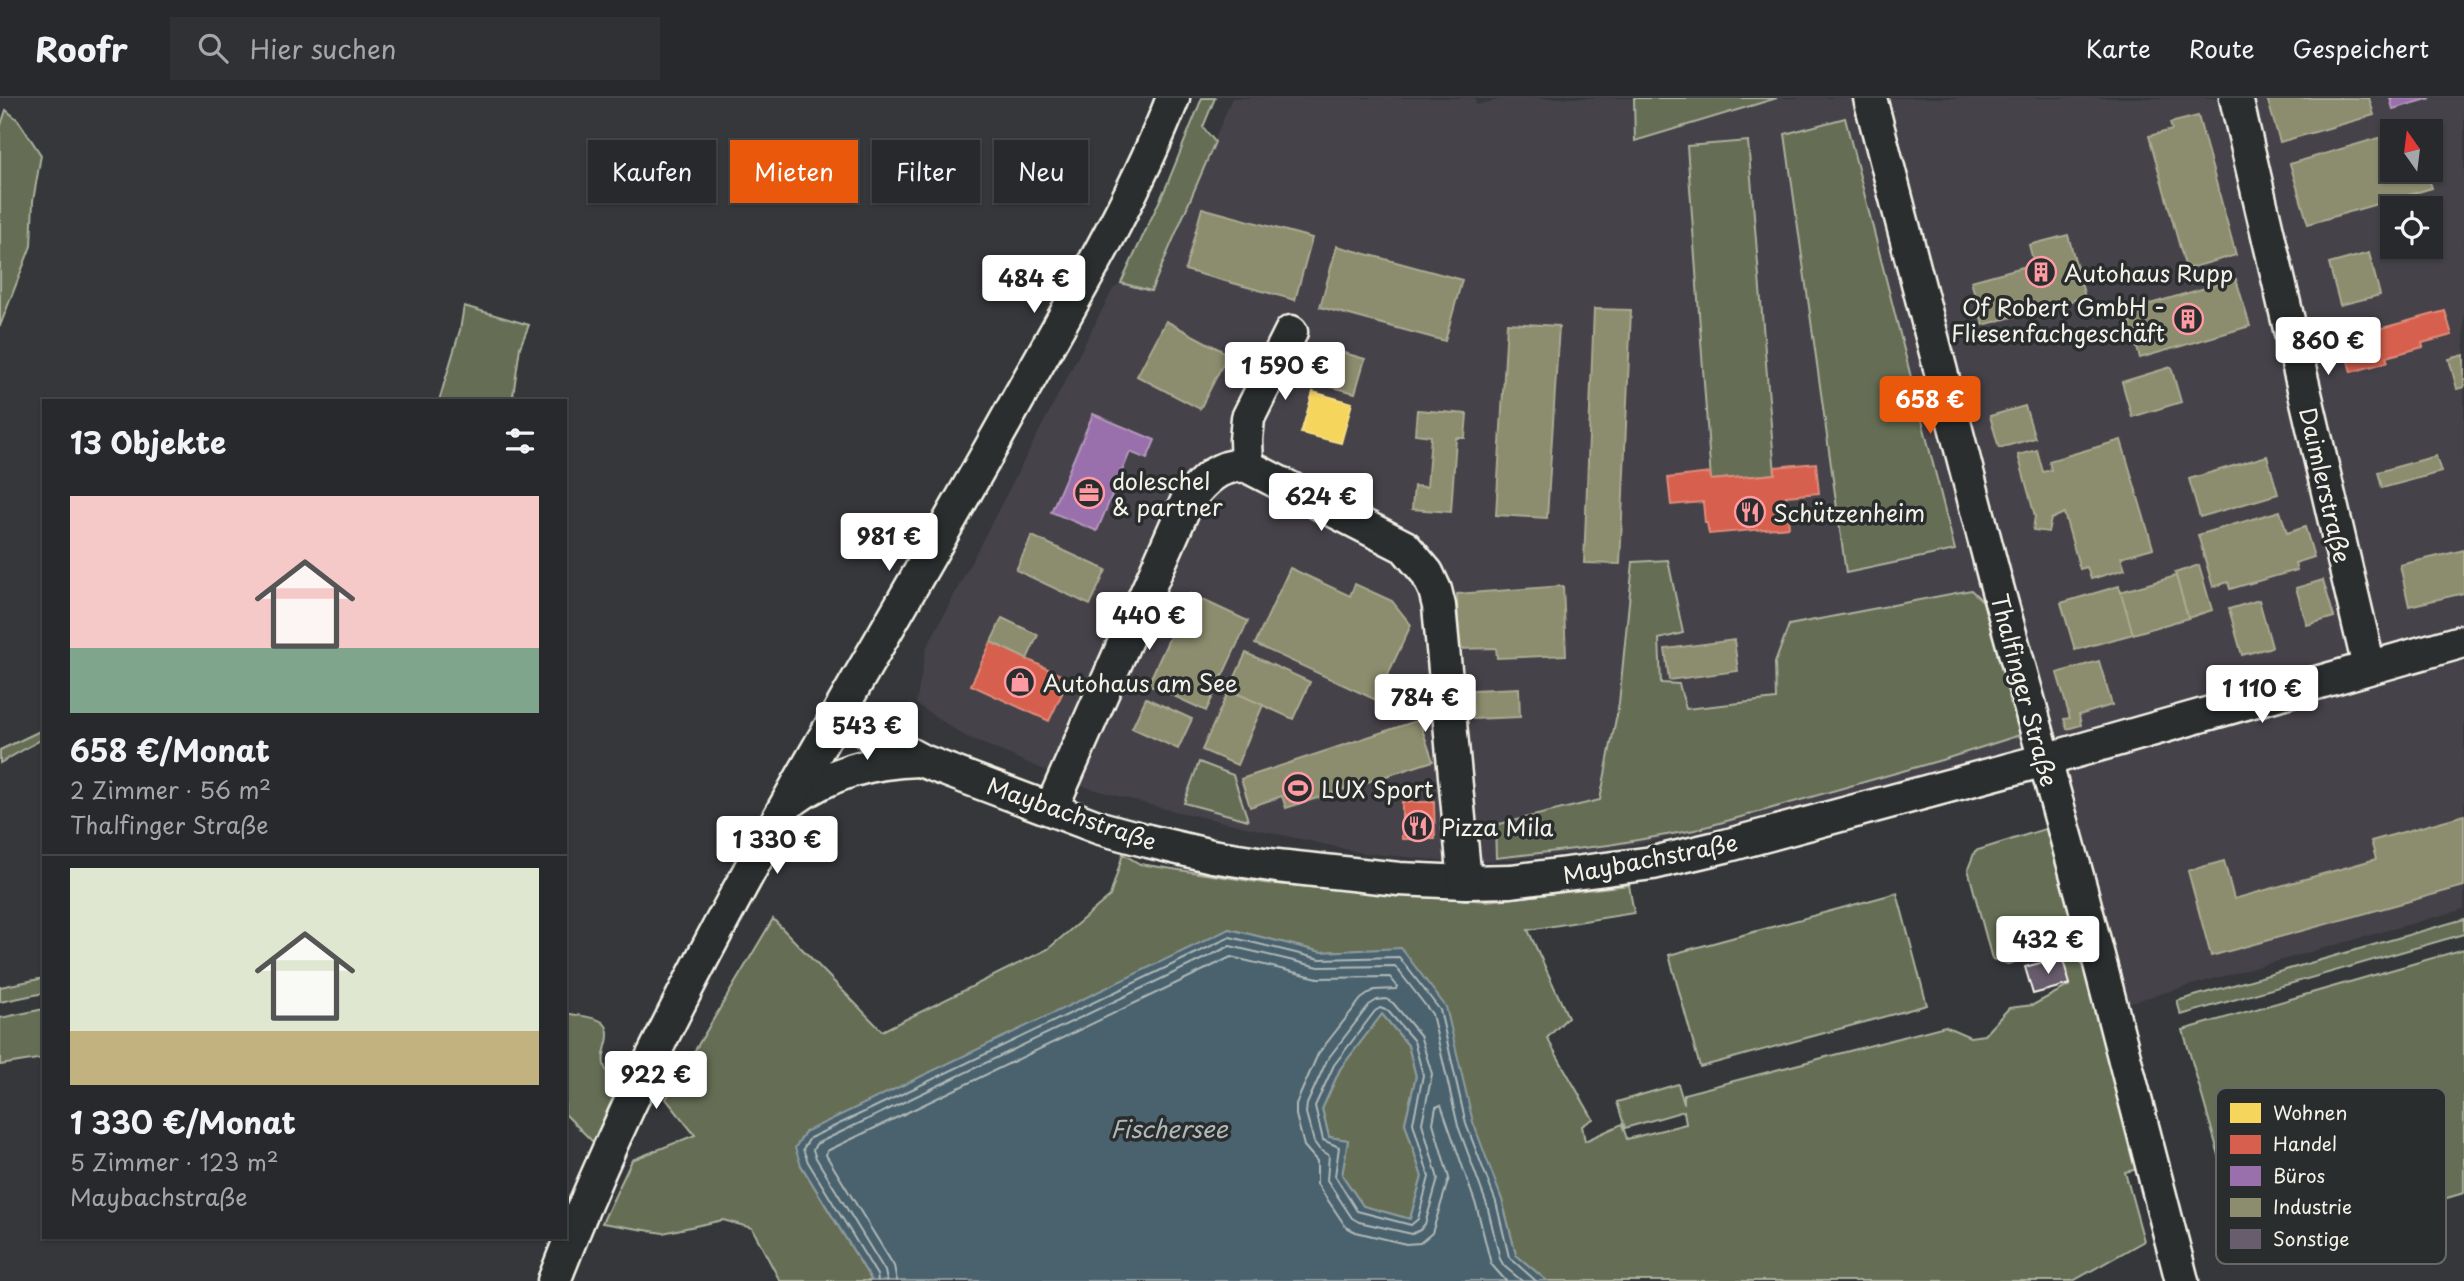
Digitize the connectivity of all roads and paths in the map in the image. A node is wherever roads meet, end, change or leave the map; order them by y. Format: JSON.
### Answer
{"nodes":[{"id":1,"x":1173,"y":98,"type":"edge"},
{"id":2,"x":1870,"y":98,"type":"edge"},
{"id":3,"x":2236,"y":98,"type":"edge"},
{"id":4,"x":1291,"y":331,"type":"dead end"},
{"id":5,"x":1247,"y":466,"type":"junction"},
{"id":6,"x":2464,"y":641,"type":"edge"},
{"id":7,"x":2369,"y":667,"type":"junction"},
{"id":8,"x":837,"y":716,"type":"junction"},
{"id":9,"x":920,"y":760,"type":"junction"},
{"id":10,"x":2045,"y":760,"type":"junction"},
{"id":11,"x":788,"y":803,"type":"junction"},
{"id":12,"x":1051,"y":809,"type":"junction"},
{"id":13,"x":1465,"y":882,"type":"junction"},
{"id":14,"x":554,"y":1281,"type":"edge"},
{"id":15,"x":2182,"y":1281,"type":"edge"}],
"edges":[{"from":1,"to":8,"type":"street"},
{"from":2,"to":10,"type":"street","name":"Thalfinger Straße"},
{"from":3,"to":7,"type":"street","name":"Daimlerstraße"},
{"from":4,"to":5,"type":"street"},
{"from":5,"to":12,"type":"street"},
{"from":5,"to":13,"type":"street"},
{"from":6,"to":7,"type":"street","name":"Maybachstraße"},
{"from":7,"to":10,"type":"street","name":"Maybachstraße"},
{"from":8,"to":9,"type":"street","name":"Maybachstraße"},
{"from":8,"to":11,"type":"street"},
{"from":9,"to":11,"type":"street"},
{"from":9,"to":12,"type":"street","name":"Maybachstraße"},
{"from":10,"to":13,"type":"street","name":"Maybachstraße"},
{"from":10,"to":15,"type":"street","name":"Thalfinger Straße"},
{"from":11,"to":14,"type":"street"},
{"from":12,"to":13,"type":"street","name":"Maybachstraße"}]}
